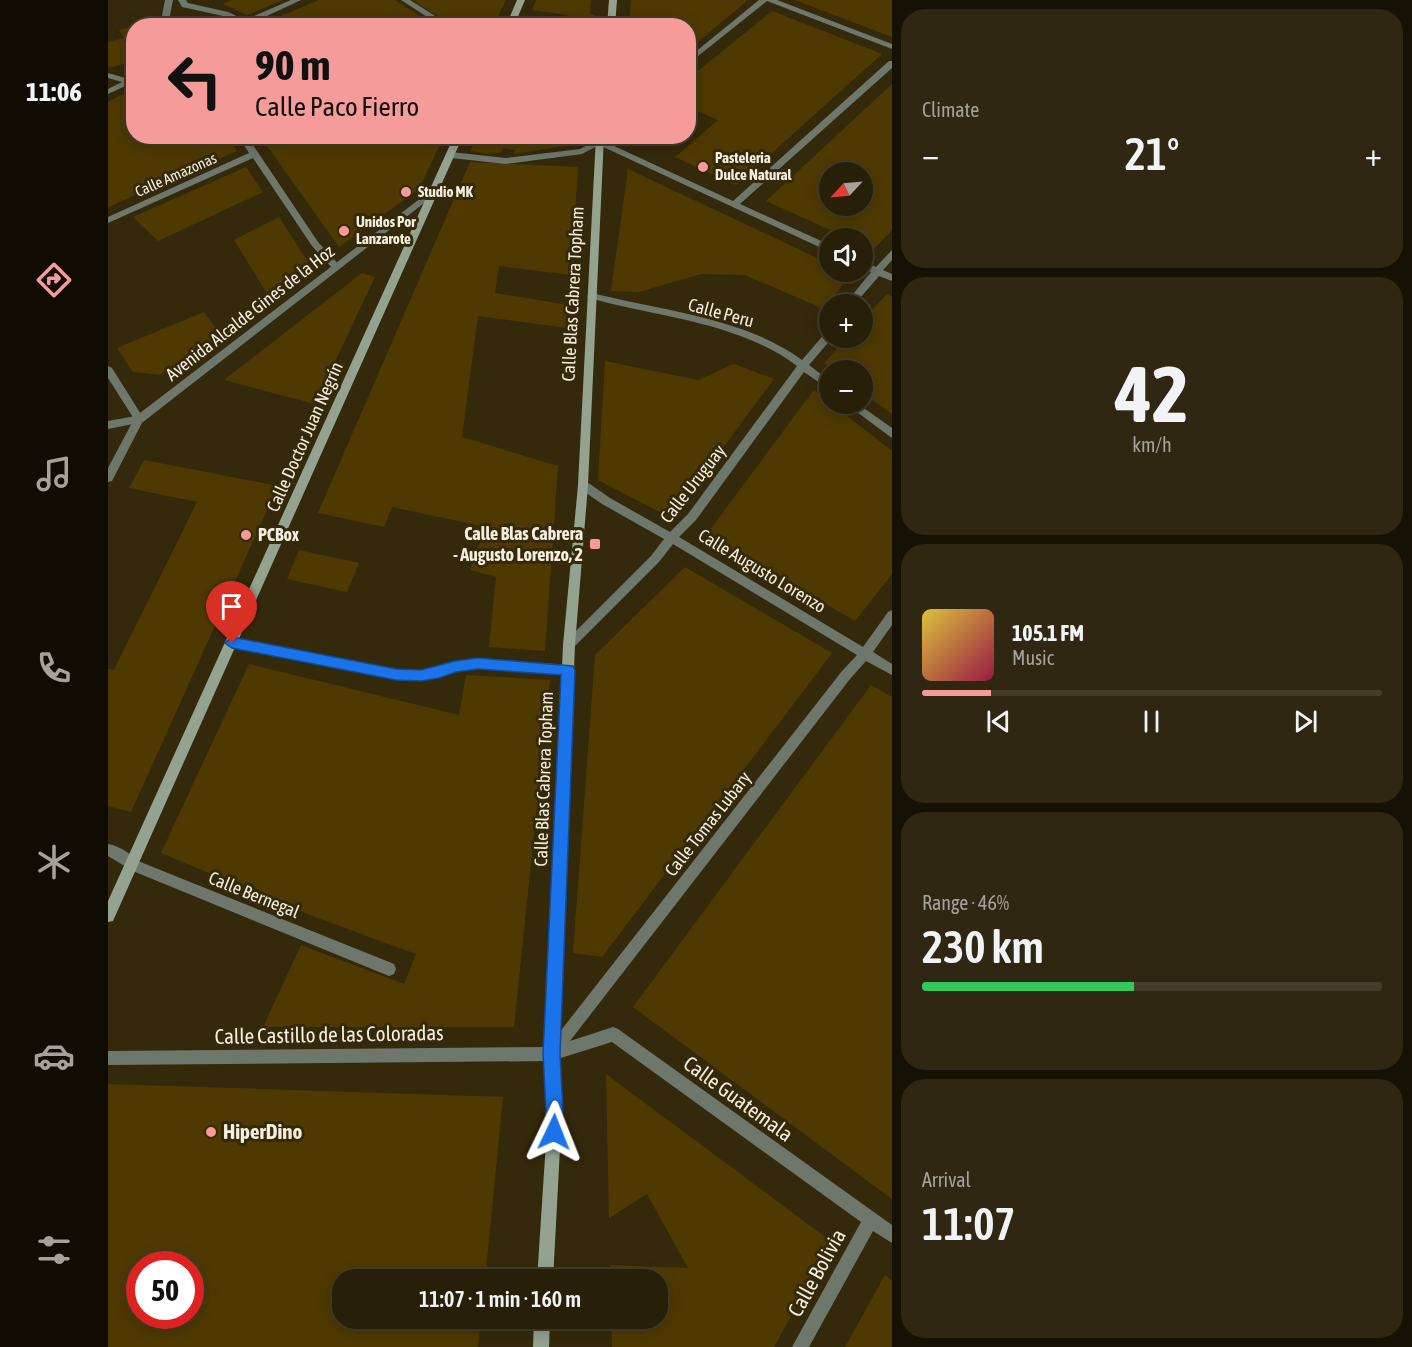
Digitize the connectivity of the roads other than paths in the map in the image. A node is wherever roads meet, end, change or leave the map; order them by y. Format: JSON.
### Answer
{"nodes":[{"id":1,"x":169,"y":0,"type":"edge"},
{"id":2,"x":182,"y":0,"type":"edge"},
{"id":3,"x":297,"y":0,"type":"edge"},
{"id":4,"x":405,"y":0,"type":"edge"},
{"id":5,"x":521,"y":0,"type":"edge"},
{"id":6,"x":613,"y":0,"type":"edge"},
{"id":7,"x":765,"y":0,"type":"edge"},
{"id":8,"x":770,"y":0,"type":"edge"},
{"id":9,"x":166,"y":18,"type":"edge"},
{"id":10,"x":235,"y":18,"type":"edge"},
{"id":11,"x":262,"y":18,"type":"edge"},
{"id":12,"x":434,"y":18,"type":"edge"},
{"id":13,"x":513,"y":18,"type":"edge"},
{"id":14,"x":612,"y":18,"type":"edge"},
{"id":15,"x":891,"y":47,"type":"edge"},
{"id":16,"x":696,"y":56,"type":"edge"},
{"id":17,"x":891,"y":63,"type":"edge"},
{"id":18,"x":108,"y":75,"type":"edge"},
{"id":19,"x":126,"y":79,"type":"edge"},
{"id":20,"x":126,"y":83,"type":"edge"},
{"id":21,"x":108,"y":92,"type":"edge"},
{"id":22,"x":248,"y":144,"type":"edge"},
{"id":23,"x":456,"y":144,"type":"edge"},
{"id":24,"x":592,"y":144,"type":"edge"},
{"id":25,"x":600,"y":144,"type":"edge"},
{"id":26,"x":610,"y":144,"type":"edge"},
{"id":27,"x":255,"y":154,"type":"junction"},
{"id":28,"x":451,"y":155,"type":"junction"},
{"id":29,"x":434,"y":191,"type":"junction"},
{"id":30,"x":734,"y":205,"type":"junction"},
{"id":31,"x":108,"y":220,"type":"edge"},
{"id":32,"x":819,"y":244,"type":"edge"},
{"id":33,"x":891,"y":253,"type":"edge"},
{"id":34,"x":336,"y":267,"type":"junction"},
{"id":35,"x":873,"y":269,"type":"edge"},
{"id":36,"x":876,"y":270,"type":"junction"},
{"id":37,"x":891,"y":278,"type":"edge"},
{"id":38,"x":858,"y":294,"type":"edge"},
{"id":39,"x":592,"y":296,"type":"junction"},
{"id":40,"x":819,"y":346,"type":"edge"},
{"id":41,"x":802,"y":366,"type":"junction"},
{"id":42,"x":108,"y":370,"type":"edge"},
{"id":43,"x":819,"y":379,"type":"edge"},
{"id":44,"x":864,"y":414,"type":"edge"},
{"id":45,"x":140,"y":419,"type":"junction"},
{"id":46,"x":108,"y":425,"type":"edge"},
{"id":47,"x":891,"y":434,"type":"edge"},
{"id":48,"x":108,"y":478,"type":"edge"},
{"id":49,"x":583,"y":485,"type":"junction"},
{"id":50,"x":671,"y":538,"type":"junction"},
{"id":51,"x":891,"y":615,"type":"edge"},
{"id":52,"x":232,"y":643,"type":"junction"},
{"id":53,"x":569,"y":645,"type":"junction"},
{"id":54,"x":865,"y":654,"type":"junction"},
{"id":55,"x":568,"y":670,"type":"junction"},
{"id":56,"x":891,"y":670,"type":"edge"},
{"id":57,"x":108,"y":850,"type":"edge"},
{"id":58,"x":133,"y":865,"type":"junction"},
{"id":59,"x":108,"y":916,"type":"edge"},
{"id":60,"x":389,"y":969,"type":"dead end"},
{"id":61,"x":551,"y":1054,"type":"junction"},
{"id":62,"x":108,"y":1058,"type":"edge"},
{"id":63,"x":870,"y":1220,"type":"junction"},
{"id":64,"x":891,"y":1235,"type":"edge"},
{"id":65,"x":546,"y":1269,"type":"edge"},
{"id":66,"x":542,"y":1329,"type":"edge"},
{"id":67,"x":541,"y":1347,"type":"edge"},
{"id":68,"x":800,"y":1347,"type":"edge"}],
"edges":[{"from":1,"to":9,"type":"street"},
{"from":2,"to":10,"type":"street"},
{"from":3,"to":11,"type":"street"},
{"from":4,"to":12,"type":"street"},
{"from":5,"to":13,"type":"main road"},
{"from":6,"to":14,"type":"main road"},
{"from":7,"to":16,"type":"street"},
{"from":8,"to":15,"type":"street"},
{"from":17,"to":30,"type":"street"},
{"from":18,"to":19,"type":"street"},
{"from":20,"to":21,"type":"street"},
{"from":22,"to":27,"type":"street"},
{"from":23,"to":28,"type":"main road","name":"Calle Doctor Juan Negrín"},
{"from":24,"to":28,"type":"street"},
{"from":25,"to":39,"type":"main road","name":"Calle Blas Cabrera Topham"},
{"from":26,"to":30,"type":"street"},
{"from":27,"to":31,"type":"street","name":"Calle Amazonas"},
{"from":27,"to":34,"type":"street"},
{"from":28,"to":29,"type":"main road","name":"Calle Doctor Juan Negrín"},
{"from":29,"to":34,"type":"street","name":"Avenida Alcalde Gines de la Hoz"},
{"from":29,"to":52,"type":"main road","name":"Calle Doctor Juan Negrín"},
{"from":30,"to":32,"type":"street"},
{"from":33,"to":36,"type":"street"},
{"from":34,"to":45,"type":"street","name":"Avenida Alcalde Gines de la Hoz"},
{"from":35,"to":36,"type":"street"},
{"from":36,"to":37,"type":"street"},
{"from":36,"to":38,"type":"street"},
{"from":39,"to":41,"type":"street","name":"Calle Peru"},
{"from":39,"to":49,"type":"main road","name":"Calle Blas Cabrera Topham"},
{"from":40,"to":41,"type":"street","name":"Calle Uruguay"},
{"from":41,"to":43,"type":"street","name":"Calle Peru"},
{"from":41,"to":50,"type":"street","name":"Calle Uruguay"},
{"from":42,"to":45,"type":"street"},
{"from":44,"to":47,"type":"street"},
{"from":45,"to":46,"type":"street","name":"Avenida Alcalde Gines de la Hoz"},
{"from":45,"to":48,"type":"street"},
{"from":49,"to":50,"type":"street","name":"Calle Augusto Lorenzo"},
{"from":49,"to":53,"type":"main road","name":"Calle Blas Cabrera Topham"},
{"from":50,"to":53,"type":"street","name":"Calle Uruguay"},
{"from":50,"to":54,"type":"street","name":"Calle Augusto Lorenzo"},
{"from":51,"to":54,"type":"street","name":"Calle Tomas Lubary"},
{"from":52,"to":55,"type":"street"},
{"from":52,"to":58,"type":"main road","name":"Calle Doctor Juan Negrín"},
{"from":53,"to":55,"type":"main road","name":"Calle Blas Cabrera Topham"},
{"from":54,"to":56,"type":"street","name":"Calle Augusto Lorenzo"},
{"from":54,"to":61,"type":"street","name":"Calle Tomas Lubary"},
{"from":55,"to":61,"type":"main road","name":"Calle Blas Cabrera Topham"},
{"from":57,"to":58,"type":"street","name":"Calle Bernegal"},
{"from":58,"to":59,"type":"main road","name":"Calle Doctor Juan Negrín"},
{"from":58,"to":60,"type":"street","name":"Calle Bernegal"},
{"from":61,"to":62,"type":"street","name":"Calle Castillo de las Coloradas"},
{"from":61,"to":63,"type":"street","name":"Calle Guatemala"},
{"from":61,"to":65,"type":"main road","name":"Calle Blas Cabrera Topham"},
{"from":63,"to":64,"type":"street","name":"Calle Guatemala"},
{"from":63,"to":68,"type":"street","name":"Calle Bolivia"},
{"from":66,"to":67,"type":"main road"}]}
